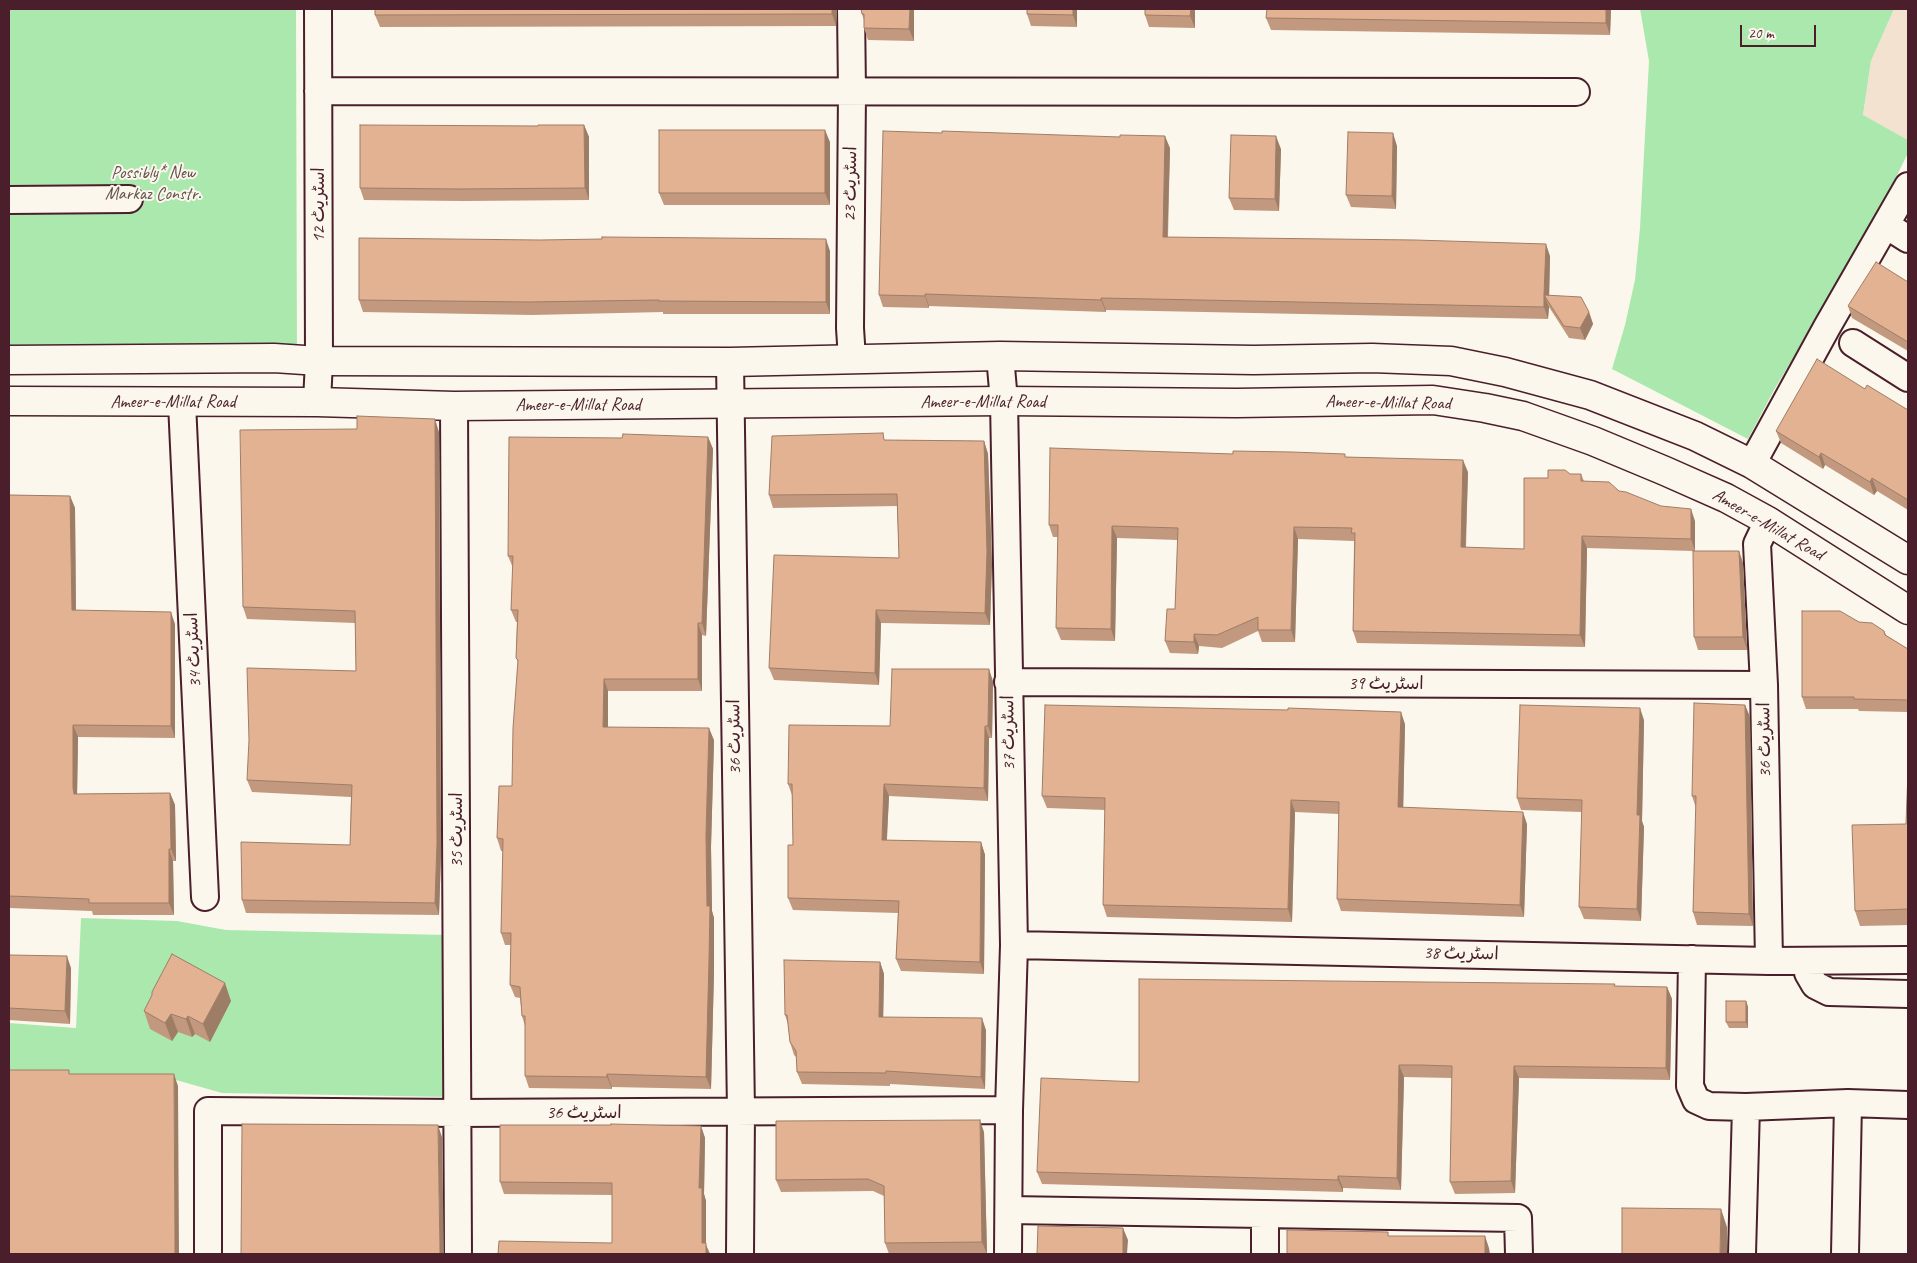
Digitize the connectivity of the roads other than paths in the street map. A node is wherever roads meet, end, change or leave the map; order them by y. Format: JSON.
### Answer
{"nodes":[{"id":1,"x":318,"y":9,"type":"edge"},
{"id":2,"x":851,"y":9,"type":"edge"},
{"id":3,"x":318,"y":91,"type":"junction"},
{"id":4,"x":852,"y":92,"type":"junction"},
{"id":5,"x":1576,"y":92,"type":"dead end"},
{"id":6,"x":1908,"y":186,"type":"edge"},
{"id":7,"x":129,"y":199,"type":"dead end"},
{"id":8,"x":9,"y":200,"type":"edge"},
{"id":9,"x":1886,"y":225,"type":"junction"},
{"id":10,"x":1908,"y":239,"type":"edge"},
{"id":11,"x":1853,"y":343,"type":"dead end"},
{"id":12,"x":1000,"y":356,"type":"junction"},
{"id":13,"x":852,"y":359,"type":"junction"},
{"id":14,"x":9,"y":360,"type":"edge"},
{"id":15,"x":319,"y":360,"type":"junction"},
{"id":16,"x":730,"y":362,"type":"junction"},
{"id":17,"x":1908,"y":378,"type":"edge"},
{"id":18,"x":9,"y":401,"type":"edge"},
{"id":19,"x":317,"y":402,"type":"junction"},
{"id":20,"x":1004,"y":402,"type":"junction"},
{"id":21,"x":182,"y":403,"type":"junction"},
{"id":22,"x":730,"y":404,"type":"junction"},
{"id":23,"x":454,"y":406,"type":"junction"},
{"id":24,"x":1752,"y":464,"type":"junction"},
{"id":25,"x":1768,"y":521,"type":"junction"},
{"id":26,"x":1908,"y":560,"type":"edge"},
{"id":27,"x":1908,"y":610,"type":"edge"},
{"id":28,"x":1008,"y":682,"type":"junction"},
{"id":29,"x":1764,"y":685,"type":"junction"},
{"id":30,"x":205,"y":897,"type":"dead end"},
{"id":31,"x":1014,"y":945,"type":"junction"},
{"id":32,"x":1692,"y":959,"type":"junction"},
{"id":33,"x":1808,"y":960,"type":"junction"},
{"id":34,"x":1908,"y":960,"type":"edge"},
{"id":35,"x":1769,"y":961,"type":"junction"},
{"id":36,"x":1908,"y":994,"type":"edge"},
{"id":37,"x":1848,"y":1103,"type":"junction"},
{"id":38,"x":1908,"y":1105,"type":"edge"},
{"id":39,"x":1746,"y":1107,"type":"junction"},
{"id":40,"x":1009,"y":1110,"type":"junction"},
{"id":41,"x":740,"y":1112,"type":"junction"},
{"id":42,"x":458,"y":1114,"type":"junction"},
{"id":43,"x":1009,"y":1210,"type":"junction"},
{"id":44,"x":1265,"y":1215,"type":"junction"},
{"id":45,"x":208,"y":1254,"type":"edge"},
{"id":46,"x":458,"y":1254,"type":"edge"},
{"id":47,"x":740,"y":1254,"type":"edge"},
{"id":48,"x":1008,"y":1254,"type":"edge"},
{"id":49,"x":1265,"y":1254,"type":"edge"},
{"id":50,"x":1518,"y":1254,"type":"edge"},
{"id":51,"x":1742,"y":1254,"type":"edge"},
{"id":52,"x":1845,"y":1254,"type":"edge"}],
"edges":[{"from":1,"to":3,"type":"street","name":"اسٹریٹ 12"},
{"from":2,"to":4,"type":"street","name":"اسٹریٹ 23"},
{"from":3,"to":4,"type":"street"},
{"from":3,"to":15,"type":"street","name":"اسٹریٹ 12"},
{"from":4,"to":5,"type":"street"},
{"from":4,"to":13,"type":"street","name":"اسٹریٹ 23"},
{"from":6,"to":9,"type":"street"},
{"from":7,"to":8,"type":"street"},
{"from":9,"to":10,"type":"street"},
{"from":9,"to":24,"type":"street"},
{"from":11,"to":17,"type":"street"},
{"from":12,"to":13,"type":"main road"},
{"from":12,"to":20,"type":"street","name":"اسٹریٹ 37"},
{"from":12,"to":24,"type":"main road"},
{"from":13,"to":16,"type":"main road"},
{"from":14,"to":15,"type":"main road"},
{"from":15,"to":16,"type":"main road"},
{"from":15,"to":19,"type":"street","name":"اسٹریٹ 12"},
{"from":16,"to":22,"type":"street","name":"اسٹریٹ 36"},
{"from":18,"to":21,"type":"main road","name":"Ameer-e-Millat Road"},
{"from":19,"to":21,"type":"main road","name":"Ameer-e-Millat Road"},
{"from":19,"to":23,"type":"main road","name":"Ameer-e-Millat Road"},
{"from":20,"to":22,"type":"main road","name":"Ameer-e-Millat Road"},
{"from":20,"to":25,"type":"main road","name":"Ameer-e-Millat Road"},
{"from":20,"to":28,"type":"street","name":"اسٹریٹ 37"},
{"from":21,"to":30,"type":"street","name":"اسٹریٹ 34"},
{"from":22,"to":23,"type":"main road","name":"Ameer-e-Millat Road"},
{"from":22,"to":41,"type":"street","name":"اسٹریٹ 36"},
{"from":23,"to":42,"type":"street","name":"اسٹریٹ 35"},
{"from":24,"to":26,"type":"main road"},
{"from":25,"to":27,"type":"main road","name":"Ameer-e-Millat Road"},
{"from":25,"to":29,"type":"street","name":"اسٹریٹ 36"},
{"from":28,"to":29,"type":"street","name":"اسٹریٹ 39"},
{"from":28,"to":31,"type":"street","name":"اسٹریٹ 37"},
{"from":29,"to":35,"type":"street","name":"اسٹریٹ 36"},
{"from":31,"to":32,"type":"street","name":"اسٹریٹ 38"},
{"from":31,"to":40,"type":"street","name":"اسٹریٹ 37"},
{"from":32,"to":35,"type":"street","name":"اسٹریٹ 38"},
{"from":32,"to":39,"type":"street"},
{"from":33,"to":34,"type":"street","name":"اسٹریٹ 38"},
{"from":33,"to":35,"type":"street","name":"اسٹریٹ 38"},
{"from":33,"to":36,"type":"street"},
{"from":37,"to":38,"type":"street"},
{"from":37,"to":39,"type":"street"},
{"from":37,"to":52,"type":"street"},
{"from":39,"to":51,"type":"street"},
{"from":40,"to":41,"type":"street","name":"اسٹریٹ 36"},
{"from":40,"to":43,"type":"street","name":"اسٹریٹ 37"},
{"from":41,"to":42,"type":"street","name":"اسٹریٹ 36"},
{"from":41,"to":47,"type":"street","name":"اسٹریٹ 36"},
{"from":42,"to":45,"type":"street","name":"اسٹریٹ 36"},
{"from":42,"to":46,"type":"street","name":"اسٹریٹ 35"},
{"from":43,"to":44,"type":"street"},
{"from":43,"to":48,"type":"street","name":"اسٹریٹ 37"},
{"from":44,"to":49,"type":"street"},
{"from":44,"to":50,"type":"street"}]}
